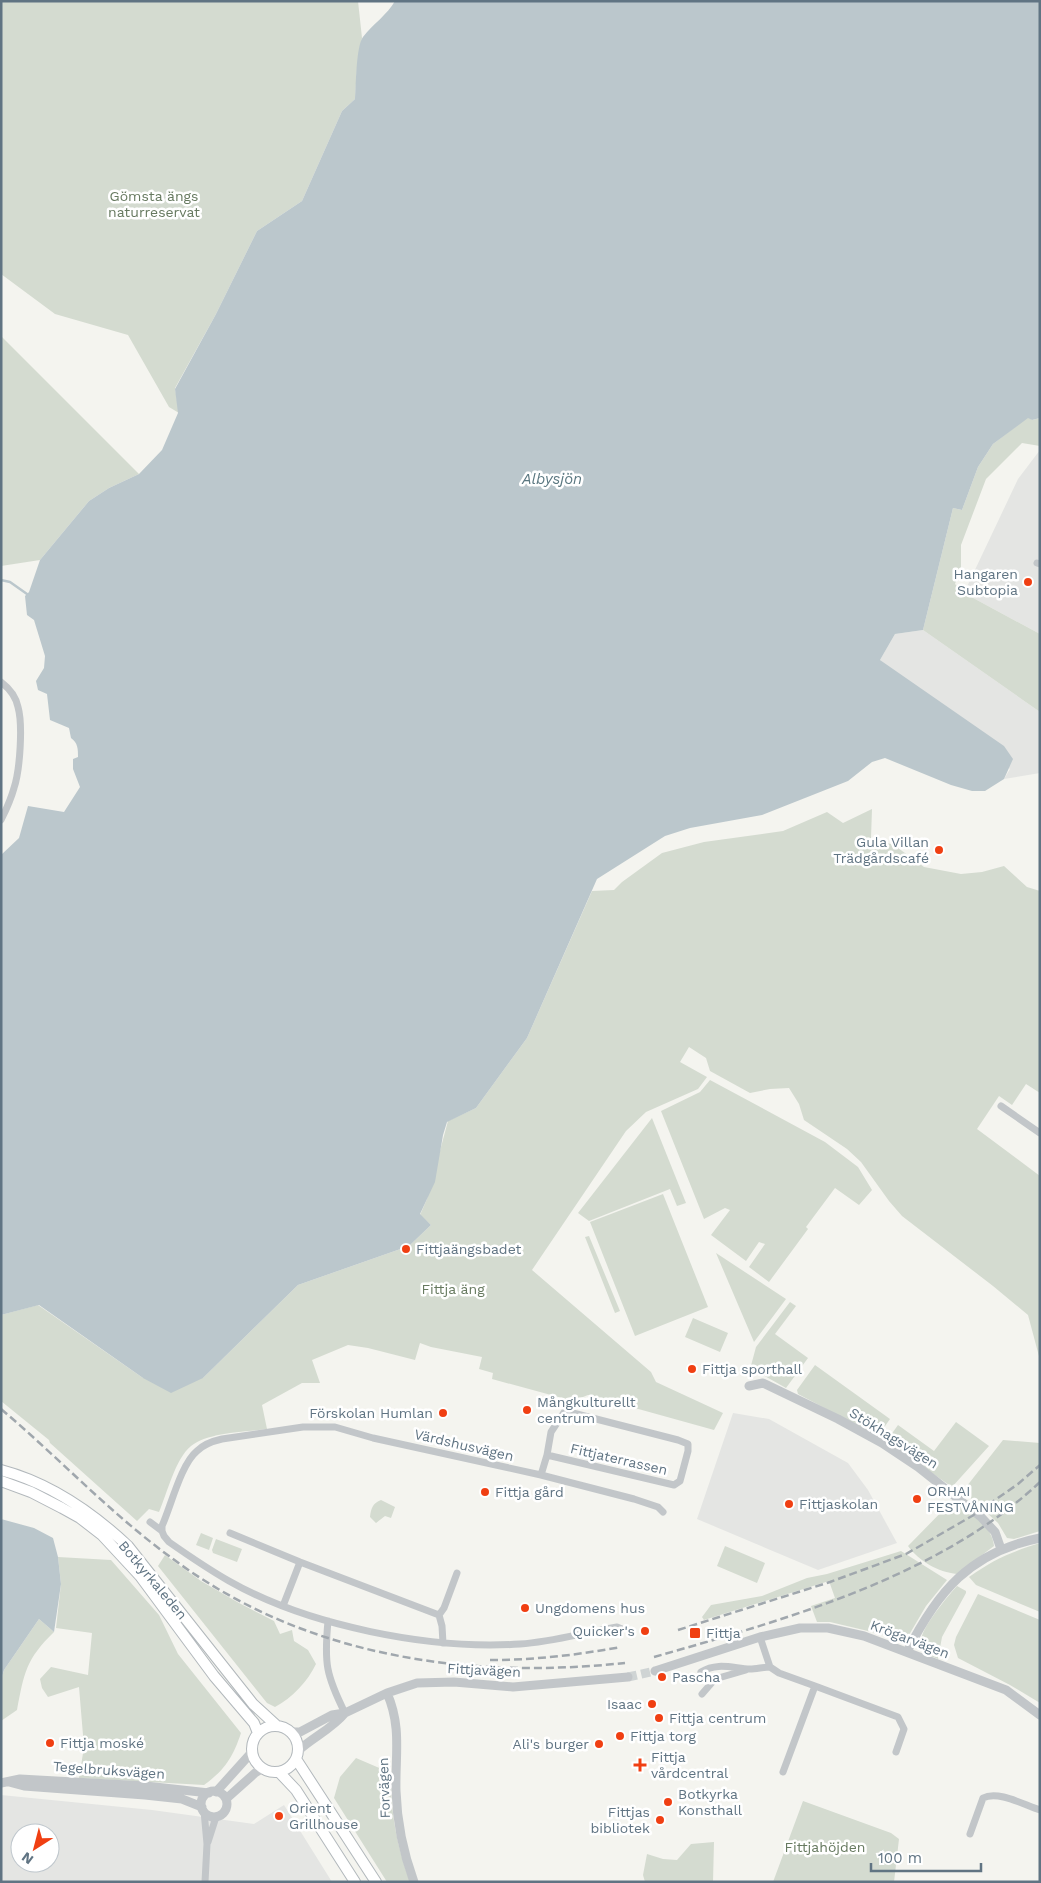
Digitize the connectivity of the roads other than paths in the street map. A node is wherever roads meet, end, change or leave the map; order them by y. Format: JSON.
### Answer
{"nodes":[{"id":1,"x":1,"y":682,"type":"edge"},
{"id":2,"x":1,"y":820,"type":"edge"},
{"id":3,"x":1000,"y":1106,"type":"dead end"},
{"id":4,"x":1040,"y":1133,"type":"edge"},
{"id":5,"x":749,"y":1386,"type":"dead end"},
{"id":6,"x":547,"y":1455,"type":"junction"},
{"id":7,"x":1,"y":1470,"type":"edge"},
{"id":8,"x":541,"y":1475,"type":"junction"},
{"id":9,"x":1,"y":1481,"type":"edge"},
{"id":10,"x":664,"y":1512,"type":"dead end"},
{"id":11,"x":150,"y":1522,"type":"dead end"},
{"id":12,"x":162,"y":1531,"type":"junction"},
{"id":13,"x":230,"y":1533,"type":"dead end"},
{"id":14,"x":1040,"y":1538,"type":"edge"},
{"id":15,"x":1001,"y":1549,"type":"junction"},
{"id":16,"x":300,"y":1562,"type":"junction"},
{"id":17,"x":457,"y":1574,"type":"dead end"},
{"id":18,"x":283,"y":1606,"type":"junction"},
{"id":19,"x":439,"y":1615,"type":"junction"},
{"id":20,"x":328,"y":1622,"type":"junction"},
{"id":21,"x":622,"y":1629,"type":"dead end"},
{"id":22,"x":760,"y":1637,"type":"junction"},
{"id":23,"x":443,"y":1643,"type":"junction"},
{"id":24,"x":907,"y":1652,"type":"junction"},
{"id":25,"x":770,"y":1667,"type":"junction"},
{"id":26,"x":751,"y":1669,"type":"junction"},
{"id":27,"x":655,"y":1670,"type":"tunnel mouth"},
{"id":28,"x":701,"y":1672,"type":"dead end"},
{"id":29,"x":628,"y":1677,"type":"tunnel mouth"},
{"id":30,"x":815,"y":1686,"type":"junction"},
{"id":31,"x":387,"y":1693,"type":"junction"},
{"id":32,"x":702,"y":1694,"type":"dead end"},
{"id":33,"x":344,"y":1713,"type":"junction"},
{"id":34,"x":1040,"y":1715,"type":"edge"},
{"id":35,"x":277,"y":1726,"type":"junction"},
{"id":36,"x":291,"y":1732,"type":"junction"},
{"id":37,"x":258,"y":1733,"type":"junction"},
{"id":38,"x":252,"y":1752,"type":"junction"},
{"id":39,"x":896,"y":1752,"type":"dead end"},
{"id":40,"x":297,"y":1755,"type":"junction"},
{"id":41,"x":263,"y":1768,"type":"junction"},
{"id":42,"x":279,"y":1772,"type":"junction"},
{"id":43,"x":783,"y":1772,"type":"dead end"},
{"id":44,"x":5,"y":1782,"type":"edge"},
{"id":45,"x":212,"y":1792,"type":"junction"},
{"id":46,"x":226,"y":1799,"type":"junction"},
{"id":47,"x":203,"y":1809,"type":"junction"},
{"id":48,"x":1040,"y":1810,"type":"edge"},
{"id":49,"x":216,"y":1817,"type":"junction"},
{"id":50,"x":970,"y":1834,"type":"dead end"},
{"id":51,"x":207,"y":1844,"type":"junction"},
{"id":52,"x":205,"y":1882,"type":"edge"},
{"id":53,"x":355,"y":1882,"type":"edge"},
{"id":54,"x":376,"y":1882,"type":"edge"},
{"id":55,"x":414,"y":1882,"type":"edge"}],
"edges":[{"from":1,"to":2,"type":"street"},
{"from":3,"to":4,"type":"street"},
{"from":5,"to":15,"type":"street","name":"Stökhagsvägen"},
{"from":6,"to":6,"type":"street","name":"Fittjaterrassen"},
{"from":6,"to":8,"type":"street","name":"Fittjaterrassen"},
{"from":7,"to":35,"type":"main road","name":"Botkyrkaleden"},
{"from":8,"to":10,"type":"street","name":"Värdshusvägen"},
{"from":8,"to":12,"type":"street","name":"Värdshusvägen"},
{"from":9,"to":37,"type":"main road","name":"Botkyrkaleden"},
{"from":11,"to":12,"type":"street"},
{"from":12,"to":18,"type":"street"},
{"from":13,"to":16,"type":"street"},
{"from":14,"to":15,"type":"street"},
{"from":15,"to":24,"type":"street"},
{"from":16,"to":18,"type":"street"},
{"from":16,"to":19,"type":"street"},
{"from":17,"to":19,"type":"street"},
{"from":18,"to":20,"type":"street"},
{"from":19,"to":23,"type":"street"},
{"from":20,"to":23,"type":"street"},
{"from":20,"to":33,"type":"street"},
{"from":21,"to":23,"type":"street"},
{"from":22,"to":24,"type":"street","name":"Krögarvägen"},
{"from":22,"to":25,"type":"street"},
{"from":22,"to":27,"type":"street","name":"Krögarvägen"},
{"from":24,"to":34,"type":"street","name":"Krögarvägen"},
{"from":25,"to":26,"type":"street"},
{"from":25,"to":30,"type":"street"},
{"from":26,"to":28,"type":"street"},
{"from":26,"to":32,"type":"street"},
{"from":29,"to":31,"type":"street","name":"Fittjavägen"},
{"from":30,"to":39,"type":"street"},
{"from":30,"to":43,"type":"street"},
{"from":31,"to":33,"type":"street","name":"Fittjavägen"},
{"from":31,"to":55,"type":"street","name":"Forvägen"},
{"from":33,"to":36,"type":"street","name":"Fittjavägen"},
{"from":33,"to":40,"type":"street","name":"Fittjavägen"},
{"from":35,"to":36,"type":"main road","name":"Botkyrkaleden"},
{"from":35,"to":37,"type":"main road"},
{"from":36,"to":40,"type":"main road"},
{"from":37,"to":38,"type":"main road"},
{"from":38,"to":41,"type":"main road"},
{"from":38,"to":45,"type":"street"},
{"from":40,"to":42,"type":"main road"},
{"from":40,"to":54,"type":"main road"},
{"from":41,"to":42,"type":"main road"},
{"from":41,"to":46,"type":"street"},
{"from":42,"to":53,"type":"main road"},
{"from":44,"to":45,"type":"street","name":"Tegelbruksvägen"},
{"from":44,"to":47,"type":"street","name":"Tegelbruksvägen"},
{"from":45,"to":46,"type":"street"},
{"from":45,"to":47,"type":"street"},
{"from":46,"to":49,"type":"street"},
{"from":47,"to":49,"type":"street"},
{"from":47,"to":51,"type":"street"},
{"from":48,"to":50,"type":"street"},
{"from":49,"to":51,"type":"street"},
{"from":51,"to":52,"type":"street"}]}
